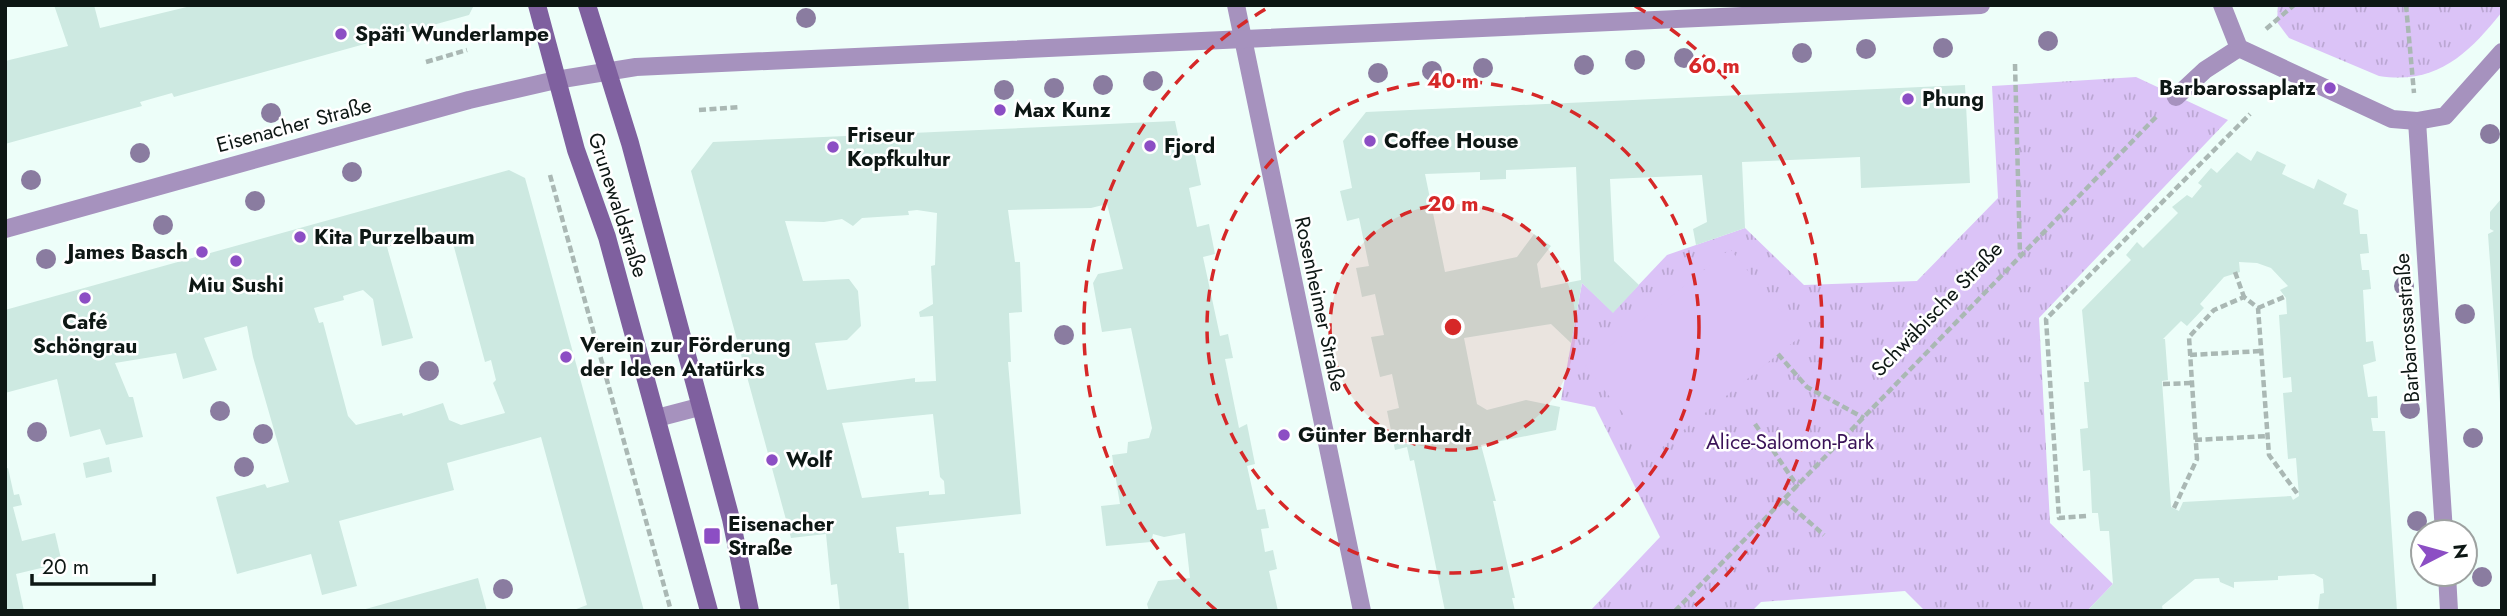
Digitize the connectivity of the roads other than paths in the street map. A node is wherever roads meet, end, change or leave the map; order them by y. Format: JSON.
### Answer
{"nodes":[{"id":1,"x":537,"y":5,"type":"edge"},
{"id":2,"x":587,"y":5,"type":"edge"},
{"id":3,"x":1236,"y":5,"type":"edge"},
{"id":4,"x":1981,"y":5,"type":"edge"},
{"id":5,"x":2222,"y":5,"type":"edge"},
{"id":6,"x":1813,"y":9,"type":"edge"},
{"id":7,"x":1242,"y":39,"type":"junction"},
{"id":8,"x":2239,"y":47,"type":"junction"},
{"id":9,"x":2502,"y":52,"type":"edge"},
{"id":10,"x":608,"y":71,"type":"junction"},
{"id":11,"x":556,"y":80,"type":"junction"},
{"id":12,"x":2176,"y":97,"type":"road end"},
{"id":13,"x":2417,"y":121,"type":"junction"},
{"id":14,"x":5,"y":229,"type":"edge"},
{"id":15,"x":699,"y":407,"type":"junction"},
{"id":16,"x":657,"y":418,"type":"junction"},
{"id":17,"x":2443,"y":518,"type":"edge"},
{"id":18,"x":2447,"y":588,"type":"edge"},
{"id":19,"x":709,"y":611,"type":"edge"},
{"id":20,"x":750,"y":611,"type":"edge"},
{"id":21,"x":1362,"y":611,"type":"edge"},
{"id":22,"x":2449,"y":611,"type":"edge"}],
"edges":[{"from":1,"to":11,"type":"main road","name":"Grunewaldstraße"},
{"from":2,"to":10,"type":"main road","name":"Grunewaldstraße"},
{"from":3,"to":7,"type":"street","name":"Rosenheimer Straße"},
{"from":4,"to":6,"type":"street","name":"Eisenacher Straße"},
{"from":5,"to":8,"type":"street"},
{"from":6,"to":7,"type":"street","name":"Eisenacher Straße"},
{"from":7,"to":10,"type":"street","name":"Eisenacher Straße"},
{"from":7,"to":21,"type":"street","name":"Rosenheimer Straße"},
{"from":8,"to":12,"type":"street"},
{"from":8,"to":13,"type":"street"},
{"from":9,"to":13,"type":"street"},
{"from":10,"to":11,"type":"street","name":"Eisenacher Straße"},
{"from":10,"to":15,"type":"main road","name":"Grunewaldstraße"},
{"from":11,"to":14,"type":"street","name":"Eisenacher Straße"},
{"from":11,"to":16,"type":"main road","name":"Grunewaldstraße"},
{"from":13,"to":17,"type":"street","name":"Barbarossastraße"},
{"from":15,"to":16,"type":"street"},
{"from":15,"to":20,"type":"main road","name":"Grunewaldstraße"},
{"from":16,"to":19,"type":"main road","name":"Grunewaldstraße"},
{"from":18,"to":22,"type":"street"}]}
